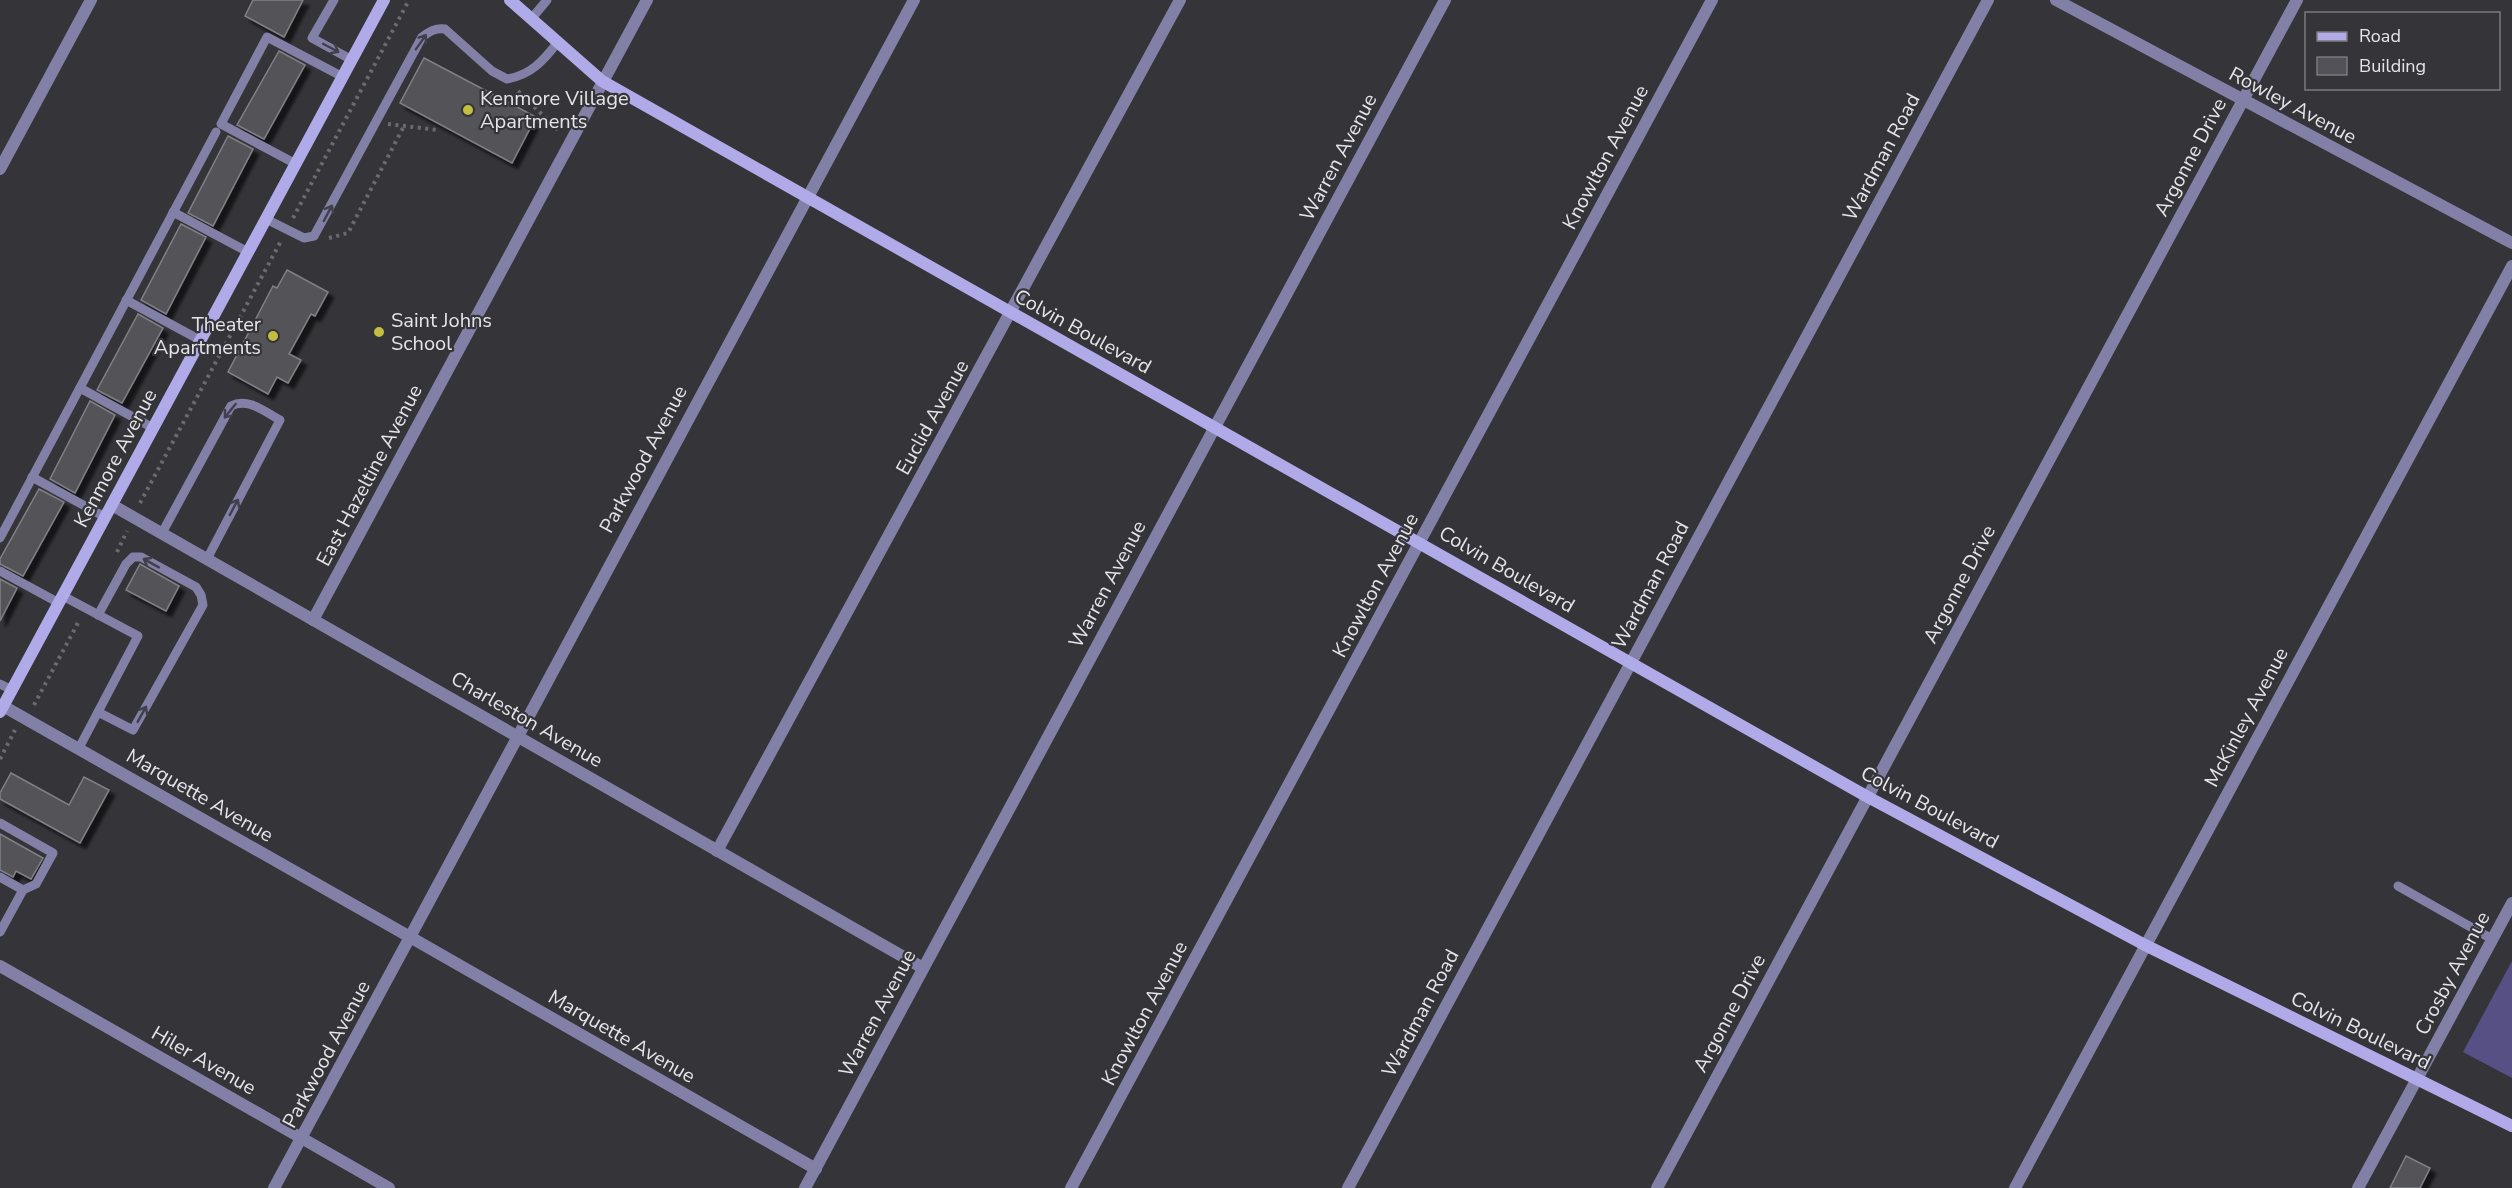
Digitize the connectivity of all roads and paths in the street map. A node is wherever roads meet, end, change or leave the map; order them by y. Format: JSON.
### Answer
{"nodes":[{"id":1,"x":91,"y":0,"type":"edge"},
{"id":2,"x":334,"y":0,"type":"edge"},
{"id":3,"x":384,"y":0,"type":"edge"},
{"id":4,"x":409,"y":0,"type":"edge"},
{"id":5,"x":510,"y":0,"type":"edge"},
{"id":6,"x":547,"y":0,"type":"edge"},
{"id":7,"x":647,"y":0,"type":"edge"},
{"id":8,"x":914,"y":0,"type":"edge"},
{"id":9,"x":1180,"y":0,"type":"edge"},
{"id":10,"x":1444,"y":0,"type":"edge"},
{"id":11,"x":1712,"y":0,"type":"edge"},
{"id":12,"x":1988,"y":0,"type":"edge"},
{"id":13,"x":2056,"y":0,"type":"edge"},
{"id":14,"x":2297,"y":0,"type":"edge"},
{"id":15,"x":532,"y":18,"type":"junction"},
{"id":16,"x":558,"y":42,"type":"junction"},
{"id":17,"x":352,"y":60,"type":"junction"},
{"id":18,"x":343,"y":77,"type":"junction"},
{"id":19,"x":602,"y":81,"type":"junction"},
{"id":20,"x":515,"y":88,"type":"dead end"},
{"id":21,"x":2242,"y":101,"type":"junction"},
{"id":22,"x":392,"y":114,"type":"dead end"},
{"id":23,"x":404,"y":126,"type":"junction"},
{"id":24,"x":438,"y":130,"type":"dead end"},
{"id":25,"x":216,"y":132,"type":"dead end"},
{"id":26,"x":560,"y":133,"type":"dead end"},
{"id":27,"x":296,"y":164,"type":"junction"},
{"id":28,"x":0,"y":169,"type":"edge"},
{"id":29,"x":807,"y":197,"type":"junction"},
{"id":30,"x":173,"y":212,"type":"junction"},
{"id":31,"x":266,"y":219,"type":"junction"},
{"id":32,"x":286,"y":229,"type":"junction"},
{"id":33,"x":348,"y":233,"type":"dead end"},
{"id":34,"x":2512,"y":243,"type":"edge"},
{"id":35,"x":248,"y":252,"type":"junction"},
{"id":36,"x":2512,"y":266,"type":"edge"},
{"id":37,"x":126,"y":300,"type":"junction"},
{"id":38,"x":1011,"y":313,"type":"junction"},
{"id":39,"x":201,"y":340,"type":"junction"},
{"id":40,"x":80,"y":388,"type":"junction"},
{"id":41,"x":1214,"y":427,"type":"junction"},
{"id":42,"x":153,"y":428,"type":"junction"},
{"id":43,"x":32,"y":477,"type":"junction"},
{"id":44,"x":142,"y":501,"type":"dead end"},
{"id":45,"x":112,"y":505,"type":"junction"},
{"id":46,"x":105,"y":517,"type":"junction"},
{"id":47,"x":162,"y":533,"type":"junction"},
{"id":48,"x":0,"y":538,"type":"edge"},
{"id":49,"x":1420,"y":542,"type":"junction"},
{"id":50,"x":207,"y":559,"type":"junction"},
{"id":51,"x":0,"y":571,"type":"edge"},
{"id":52,"x":61,"y":600,"type":"junction"},
{"id":53,"x":98,"y":615,"type":"junction"},
{"id":54,"x":313,"y":620,"type":"junction"},
{"id":55,"x":1630,"y":662,"type":"junction"},
{"id":56,"x":0,"y":684,"type":"edge"},
{"id":57,"x":12,"y":690,"type":"junction"},
{"id":58,"x":36,"y":700,"type":"dead end"},
{"id":59,"x":34,"y":705,"type":"dead end"},
{"id":60,"x":2,"y":709,"type":"edge"},
{"id":61,"x":98,"y":712,"type":"junction"},
{"id":62,"x":13,"y":734,"type":"dead end"},
{"id":63,"x":516,"y":735,"type":"junction"},
{"id":64,"x":79,"y":748,"type":"junction"},
{"id":65,"x":0,"y":759,"type":"edge"},
{"id":66,"x":1866,"y":796,"type":"junction"},
{"id":67,"x":0,"y":823,"type":"edge"},
{"id":68,"x":717,"y":851,"type":"junction"},
{"id":69,"x":0,"y":877,"type":"edge"},
{"id":70,"x":2398,"y":886,"type":"dead end"},
{"id":71,"x":22,"y":890,"type":"junction"},
{"id":72,"x":2512,"y":903,"type":"edge"},
{"id":73,"x":0,"y":932,"type":"edge"},
{"id":74,"x":409,"y":936,"type":"junction"},
{"id":75,"x":2492,"y":939,"type":"junction"},
{"id":76,"x":2145,"y":945,"type":"junction"},
{"id":77,"x":0,"y":966,"type":"edge"},
{"id":78,"x":923,"y":968,"type":"junction"},
{"id":79,"x":2417,"y":1080,"type":"junction"},
{"id":80,"x":2512,"y":1126,"type":"edge"},
{"id":81,"x":302,"y":1139,"type":"junction"},
{"id":82,"x":816,"y":1169,"type":"junction"},
{"id":83,"x":274,"y":1188,"type":"edge"},
{"id":84,"x":389,"y":1188,"type":"edge"},
{"id":85,"x":806,"y":1188,"type":"edge"},
{"id":86,"x":1071,"y":1188,"type":"edge"},
{"id":87,"x":1347,"y":1188,"type":"edge"},
{"id":88,"x":1657,"y":1188,"type":"edge"},
{"id":89,"x":2015,"y":1188,"type":"edge"},
{"id":90,"x":2358,"y":1188,"type":"edge"}],
"edges":[{"from":1,"to":28,"type":"street"},
{"from":2,"to":17,"type":"lane","one_way":true},
{"from":3,"to":17,"type":"street","name":"Kenmore Avenue"},
{"from":4,"to":32,"type":"path"},
{"from":5,"to":15,"type":"street","name":"Colvin Boulevard"},
{"from":6,"to":15,"type":"lane"},
{"from":7,"to":19,"type":"street","name":"East Hazeltine Avenue"},
{"from":8,"to":29,"type":"street","name":"Parkwood Avenue"},
{"from":9,"to":38,"type":"street","name":"Euclid Avenue"},
{"from":10,"to":41,"type":"street","name":"Warren Avenue"},
{"from":11,"to":49,"type":"street","name":"Knowlton Avenue"},
{"from":12,"to":55,"type":"street","name":"Wardman Road"},
{"from":13,"to":21,"type":"street","name":"Rowley Avenue"},
{"from":14,"to":21,"type":"street","name":"Argonne Drive"},
{"from":15,"to":16,"type":"street","name":"Colvin Boulevard"},
{"from":16,"to":19,"type":"street","name":"Colvin Boulevard"},
{"from":32,"to":16,"type":"lane","one_way":true},
{"from":17,"to":18,"type":"street","name":"Kenmore Avenue"},
{"from":18,"to":27,"type":"street","name":"Kenmore Avenue"},
{"from":18,"to":27,"type":"lane"},
{"from":19,"to":29,"type":"street","name":"Colvin Boulevard"},
{"from":19,"to":54,"type":"street","name":"East Hazeltine Avenue"},
{"from":20,"to":26,"type":"path"},
{"from":21,"to":34,"type":"street","name":"Rowley Avenue"},
{"from":21,"to":66,"type":"street","name":"Argonne Drive"},
{"from":22,"to":23,"type":"path"},
{"from":23,"to":24,"type":"path"},
{"from":23,"to":33,"type":"path"},
{"from":25,"to":30,"type":"lane"},
{"from":27,"to":31,"type":"street","name":"Kenmore Avenue"},
{"from":29,"to":38,"type":"street","name":"Colvin Boulevard"},
{"from":29,"to":63,"type":"street","name":"Parkwood Avenue"},
{"from":30,"to":35,"type":"lane"},
{"from":30,"to":37,"type":"lane"},
{"from":31,"to":32,"type":"lane"},
{"from":31,"to":35,"type":"street","name":"Kenmore Avenue"},
{"from":32,"to":44,"type":"path"},
{"from":35,"to":39,"type":"street","name":"Kenmore Avenue"},
{"from":36,"to":76,"type":"street","name":"McKinley Avenue"},
{"from":37,"to":39,"type":"lane"},
{"from":37,"to":40,"type":"lane"},
{"from":38,"to":41,"type":"street","name":"Colvin Boulevard"},
{"from":38,"to":68,"type":"street","name":"Euclid Avenue"},
{"from":39,"to":42,"type":"street","name":"Kenmore Avenue"},
{"from":40,"to":42,"type":"lane"},
{"from":40,"to":43,"type":"lane"},
{"from":41,"to":49,"type":"street","name":"Colvin Boulevard"},
{"from":41,"to":78,"type":"street","name":"Warren Avenue"},
{"from":42,"to":45,"type":"street","name":"Kenmore Avenue"},
{"from":43,"to":46,"type":"lane"},
{"from":43,"to":48,"type":"lane"},
{"from":45,"to":46,"type":"street","name":"Kenmore Avenue"},
{"from":45,"to":47,"type":"street","name":"Charleston Avenue"},
{"from":46,"to":52,"type":"street","name":"Kenmore Avenue"},
{"from":47,"to":50,"type":"street","name":"Charleston Avenue"},
{"from":50,"to":47,"type":"lane","one_way":true},
{"from":49,"to":55,"type":"street","name":"Colvin Boulevard"},
{"from":49,"to":86,"type":"street","name":"Knowlton Avenue"},
{"from":50,"to":54,"type":"street","name":"Charleston Avenue"},
{"from":51,"to":52,"type":"lane"},
{"from":52,"to":53,"type":"lane"},
{"from":52,"to":57,"type":"street","name":"Kenmore Avenue"},
{"from":53,"to":61,"type":"lane"},
{"from":61,"to":53,"type":"lane","one_way":true},
{"from":54,"to":63,"type":"street","name":"Charleston Avenue"},
{"from":55,"to":66,"type":"street","name":"Colvin Boulevard"},
{"from":55,"to":87,"type":"street","name":"Wardman Road"},
{"from":56,"to":57,"type":"lane"},
{"from":57,"to":60,"type":"street","name":"Kenmore Avenue"},
{"from":58,"to":59,"type":"path"},
{"from":60,"to":64,"type":"street","name":"Marquette Avenue"},
{"from":61,"to":64,"type":"lane"},
{"from":62,"to":65,"type":"path"},
{"from":63,"to":68,"type":"street","name":"Charleston Avenue"},
{"from":63,"to":74,"type":"street","name":"Parkwood Avenue"},
{"from":64,"to":74,"type":"street","name":"Marquette Avenue"},
{"from":66,"to":76,"type":"street","name":"Colvin Boulevard"},
{"from":66,"to":88,"type":"street","name":"Argonne Drive"},
{"from":67,"to":71,"type":"lane"},
{"from":68,"to":78,"type":"street","name":"Charleston Avenue"},
{"from":69,"to":71,"type":"lane"},
{"from":70,"to":75,"type":"lane"},
{"from":71,"to":73,"type":"lane"},
{"from":72,"to":75,"type":"street","name":"Crosby Avenue"},
{"from":74,"to":81,"type":"street","name":"Parkwood Avenue"},
{"from":74,"to":82,"type":"street","name":"Marquette Avenue"},
{"from":75,"to":79,"type":"street","name":"Crosby Avenue"},
{"from":76,"to":79,"type":"street","name":"Colvin Boulevard"},
{"from":76,"to":89,"type":"street","name":"McKinley Avenue"},
{"from":77,"to":81,"type":"street","name":"Hiler Avenue"},
{"from":78,"to":82,"type":"street","name":"Warren Avenue"},
{"from":79,"to":80,"type":"street","name":"Colvin Boulevard"},
{"from":79,"to":90,"type":"street","name":"Crosby Avenue"},
{"from":81,"to":83,"type":"street","name":"Parkwood Avenue"},
{"from":81,"to":84,"type":"street","name":"Hiler Avenue"},
{"from":82,"to":85,"type":"street","name":"Warren Avenue"}]}
